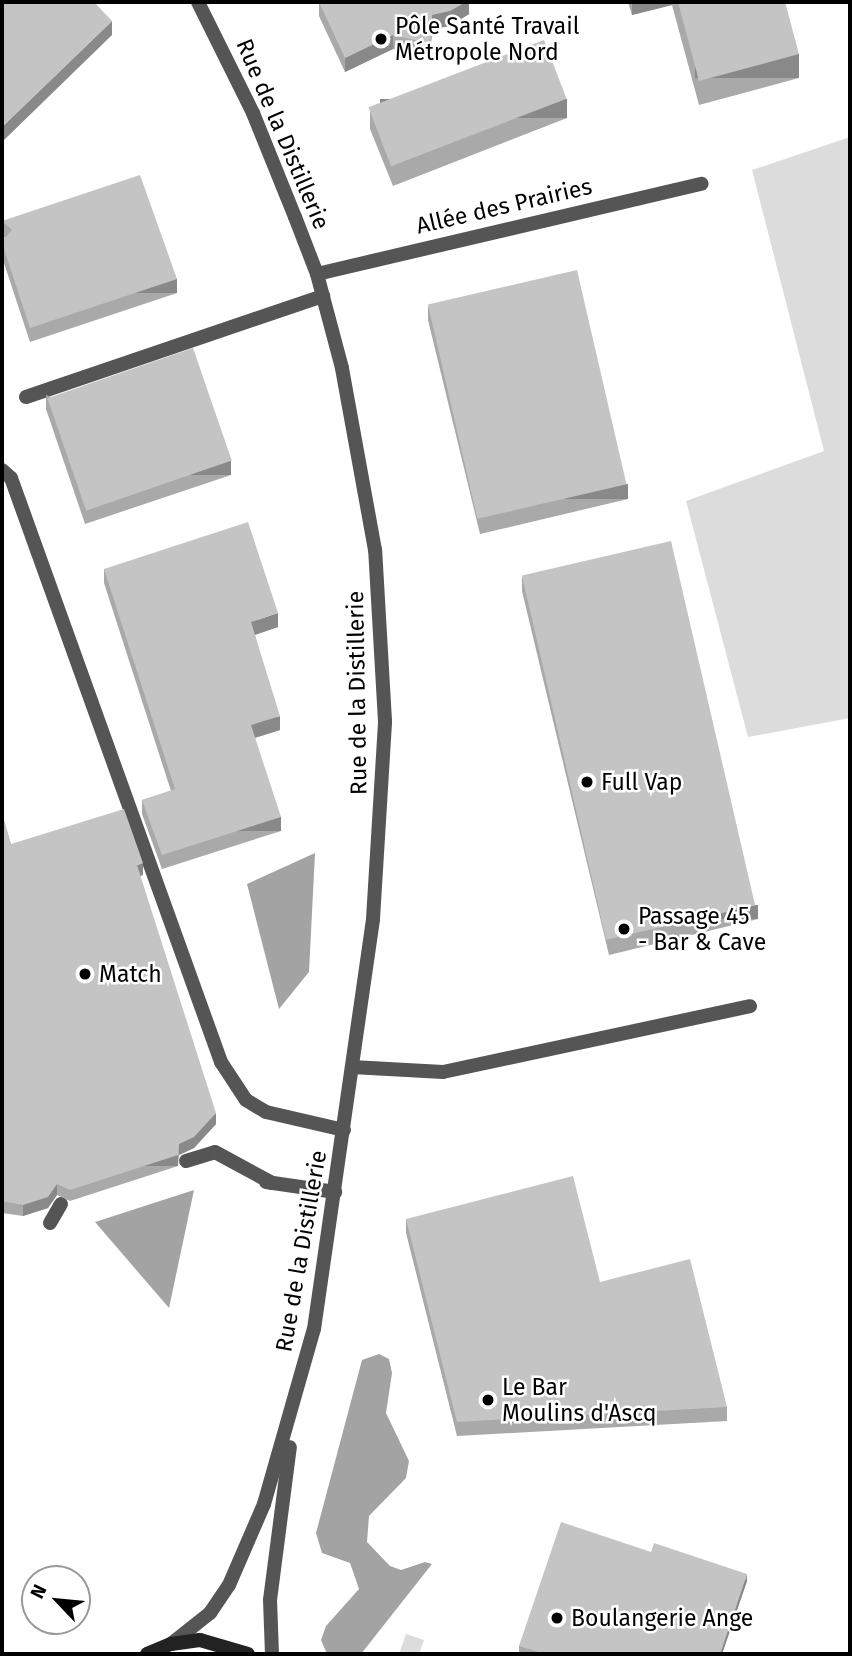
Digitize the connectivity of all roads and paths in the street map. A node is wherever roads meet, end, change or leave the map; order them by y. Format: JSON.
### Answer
{"nodes":[{"id":1,"x":198,"y":2,"type":"edge"},
{"id":2,"x":702,"y":184,"type":"dead end"},
{"id":3,"x":317,"y":274,"type":"junction"},
{"id":4,"x":323,"y":296,"type":"junction"},
{"id":5,"x":26,"y":397,"type":"dead end"},
{"id":6,"x":2,"y":470,"type":"edge"},
{"id":7,"x":750,"y":1006,"type":"dead end"},
{"id":8,"x":352,"y":1067,"type":"junction"},
{"id":9,"x":344,"y":1130,"type":"junction"},
{"id":10,"x":186,"y":1161,"type":"dead end"},
{"id":11,"x":251,"y":1180,"type":"dead end"},
{"id":12,"x":272,"y":1183,"type":"junction"},
{"id":13,"x":335,"y":1192,"type":"junction"},
{"id":14,"x":61,"y":1204,"type":"dead end"},
{"id":15,"x":50,"y":1223,"type":"dead end"},
{"id":16,"x":295,"y":1407,"type":"junction"},
{"id":17,"x":171,"y":1644,"type":"junction"},
{"id":18,"x":146,"y":1654,"type":"edge"},
{"id":19,"x":248,"y":1654,"type":"edge"},
{"id":20,"x":272,"y":1654,"type":"edge"}],
"edges":[{"from":1,"to":3,"type":"street","name":"Rue de la Distillerie"},
{"from":2,"to":3,"type":"street","name":"Allée des Prairies"},
{"from":3,"to":4,"type":"street","name":"Rue de la Distillerie"},
{"from":4,"to":5,"type":"street"},
{"from":4,"to":8,"type":"street","name":"Rue de la Distillerie"},
{"from":6,"to":9,"type":"street"},
{"from":7,"to":8,"type":"street"},
{"from":8,"to":9,"type":"street","name":"Rue de la Distillerie"},
{"from":9,"to":13,"type":"street","name":"Rue de la Distillerie"},
{"from":10,"to":12,"type":"street"},
{"from":11,"to":12,"type":"street"},
{"from":12,"to":13,"type":"street"},
{"from":13,"to":16,"type":"street","name":"Rue de la Distillerie"},
{"from":14,"to":15,"type":"street"},
{"from":16,"to":17,"type":"street","name":"Rue de la Distillerie"},
{"from":16,"to":20,"type":"street","name":"Rue de la Distillerie"},
{"from":17,"to":18,"type":"street"},
{"from":17,"to":19,"type":"street"}]}
